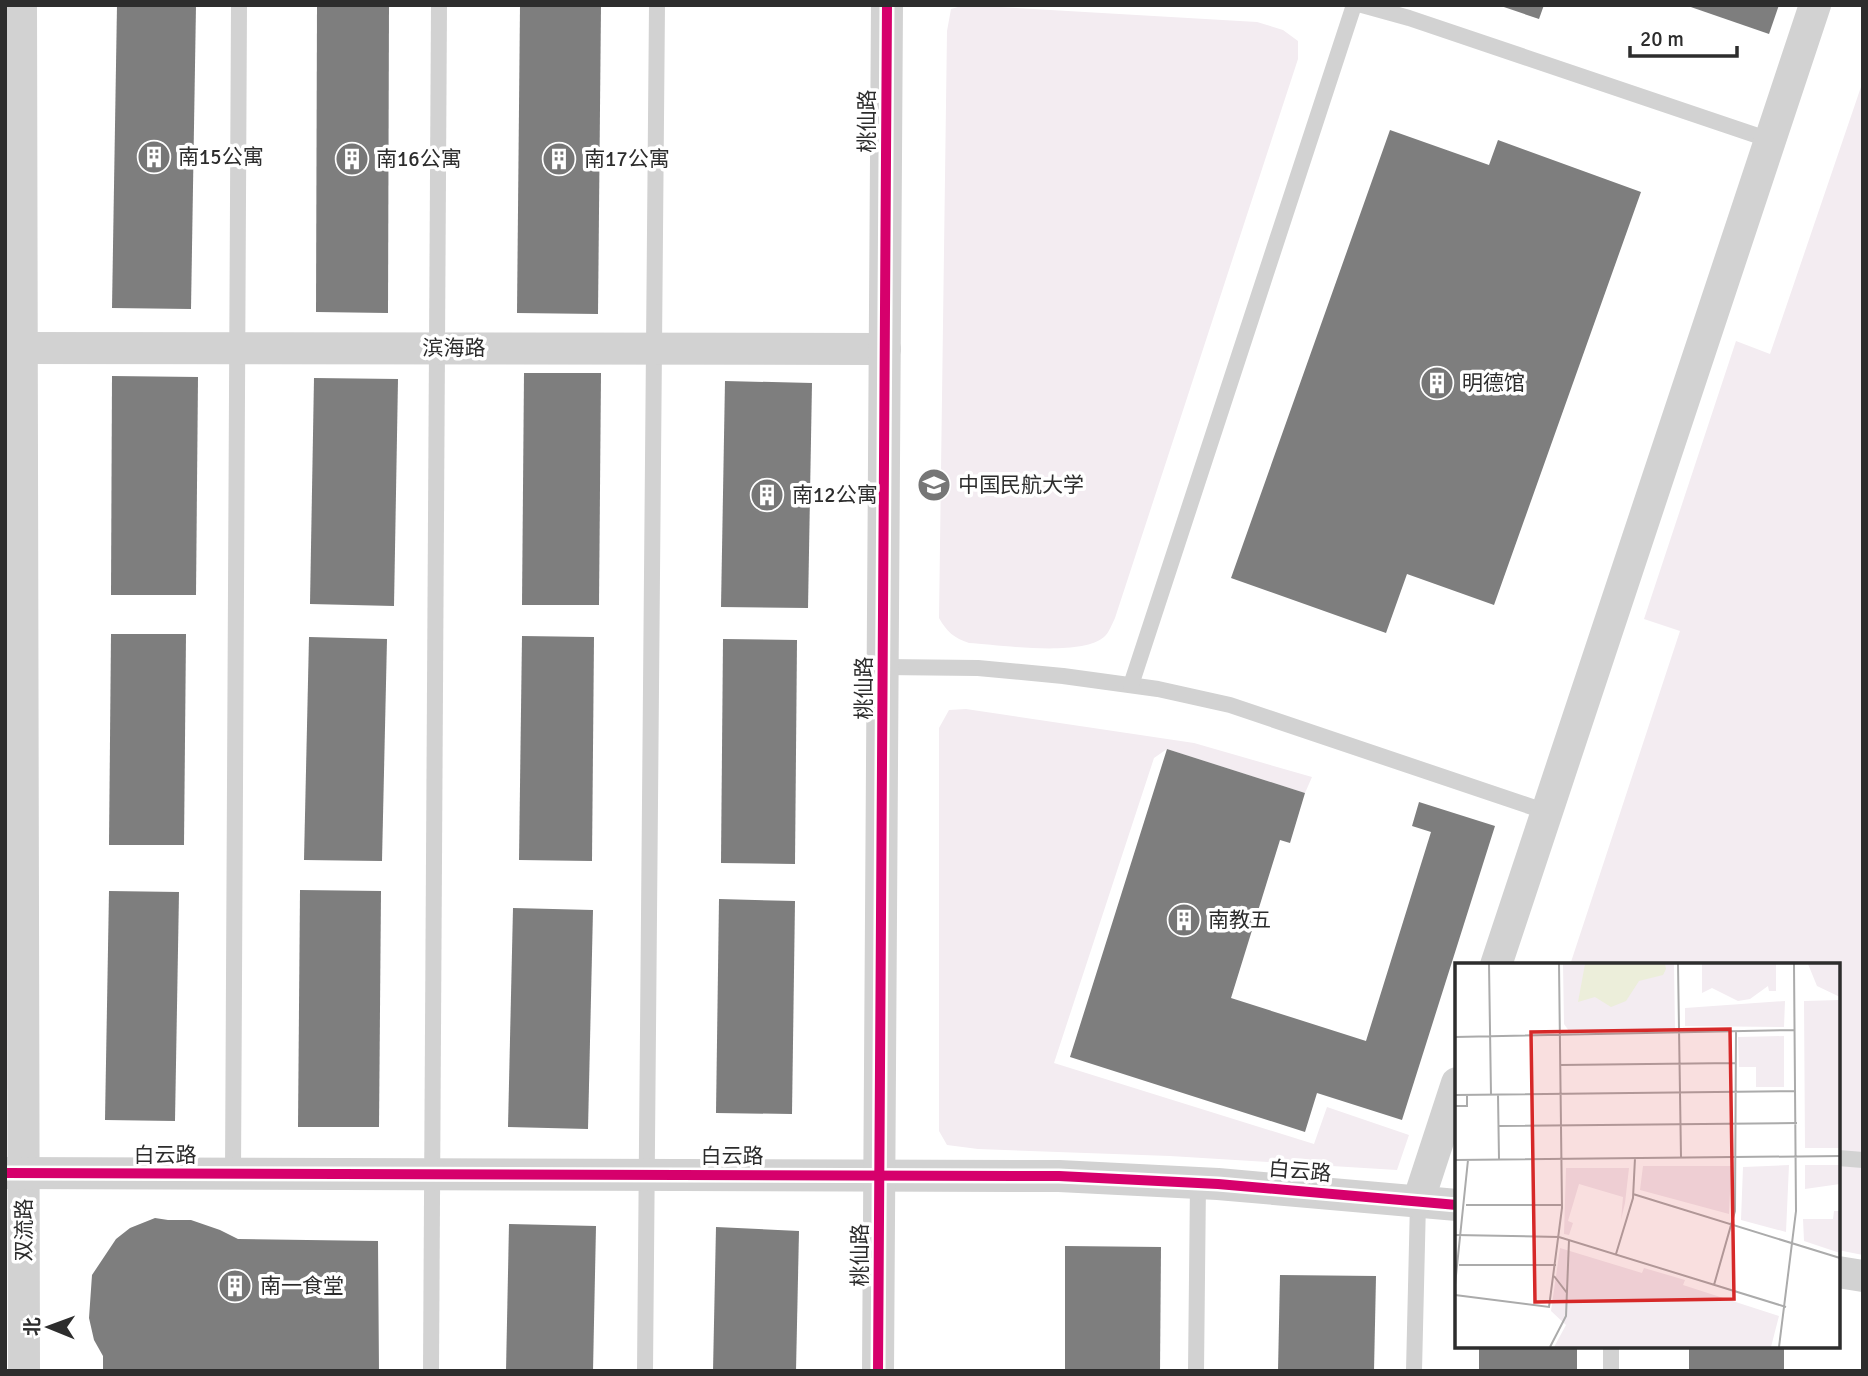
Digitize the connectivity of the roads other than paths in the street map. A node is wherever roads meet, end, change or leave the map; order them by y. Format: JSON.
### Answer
{"nodes":[{"id":1,"x":21,"y":5,"type":"edge"},
{"id":2,"x":239,"y":5,"type":"edge"},
{"id":3,"x":439,"y":5,"type":"edge"},
{"id":4,"x":657,"y":5,"type":"edge"},
{"id":5,"x":887,"y":5,"type":"edge"},
{"id":6,"x":1354,"y":5,"type":"edge"},
{"id":7,"x":1362,"y":5,"type":"edge"},
{"id":8,"x":1815,"y":5,"type":"edge"},
{"id":9,"x":1770,"y":140,"type":"junction"},
{"id":10,"x":14,"y":348,"type":"edge"},
{"id":11,"x":237,"y":348,"type":"junction"},
{"id":12,"x":437,"y":348,"type":"junction"},
{"id":13,"x":654,"y":349,"type":"junction"},
{"id":14,"x":885,"y":349,"type":"junction"},
{"id":15,"x":883,"y":667,"type":"junction"},
{"id":16,"x":1130,"y":685,"type":"junction"},
{"id":17,"x":1547,"y":812,"type":"junction"},
{"id":18,"x":1497,"y":963,"type":"edge"},
{"id":19,"x":1455,"y":1095,"type":"edge"},
{"id":20,"x":1448,"y":1135,"type":"edge"},
{"id":21,"x":1840,"y":1158,"type":"edge"},
{"id":22,"x":1863,"y":1160,"type":"edge"},
{"id":23,"x":14,"y":1173,"type":"edge"},
{"id":24,"x":233,"y":1174,"type":"junction"},
{"id":25,"x":432,"y":1175,"type":"junction"},
{"id":26,"x":646,"y":1175,"type":"junction"},
{"id":27,"x":880,"y":1175,"type":"junction"},
{"id":28,"x":1198,"y":1183,"type":"junction"},
{"id":29,"x":1418,"y":1202,"type":"junction"},
{"id":30,"x":1455,"y":1205,"type":"edge"},
{"id":31,"x":1840,"y":1272,"type":"edge"},
{"id":32,"x":1863,"y":1276,"type":"edge"},
{"id":33,"x":1611,"y":1348,"type":"edge"},
{"id":34,"x":24,"y":1371,"type":"edge"},
{"id":35,"x":431,"y":1371,"type":"edge"},
{"id":36,"x":645,"y":1371,"type":"edge"},
{"id":37,"x":878,"y":1371,"type":"edge"},
{"id":38,"x":1196,"y":1371,"type":"edge"},
{"id":39,"x":1414,"y":1371,"type":"edge"},
{"id":40,"x":1611,"y":1371,"type":"edge"}],
"edges":[{"from":1,"to":10,"type":"street","name":"双流路"},
{"from":2,"to":11,"type":"lane"},
{"from":3,"to":12,"type":"lane"},
{"from":4,"to":13,"type":"lane"},
{"from":5,"to":14,"type":"street","name":"桃仙路"},
{"from":6,"to":16,"type":"lane"},
{"from":7,"to":9,"type":"lane"},
{"from":8,"to":9,"type":"street"},
{"from":9,"to":17,"type":"street"},
{"from":10,"to":11,"type":"street","name":"滨海路"},
{"from":10,"to":23,"type":"street","name":"双流路"},
{"from":11,"to":12,"type":"street","name":"滨海路"},
{"from":11,"to":24,"type":"lane"},
{"from":12,"to":13,"type":"street","name":"滨海路"},
{"from":12,"to":25,"type":"lane"},
{"from":13,"to":14,"type":"street","name":"滨海路"},
{"from":13,"to":26,"type":"lane"},
{"from":14,"to":15,"type":"street","name":"桃仙路"},
{"from":15,"to":16,"type":"lane"},
{"from":15,"to":27,"type":"street","name":"桃仙路"},
{"from":16,"to":17,"type":"lane"},
{"from":17,"to":18,"type":"street"},
{"from":19,"to":20,"type":"street"},
{"from":20,"to":29,"type":"street"},
{"from":21,"to":22,"type":"lane"},
{"from":23,"to":24,"type":"street","name":"白云路"},
{"from":23,"to":34,"type":"street","name":"双流路"},
{"from":24,"to":25,"type":"street","name":"白云路"},
{"from":25,"to":26,"type":"street","name":"白云路"},
{"from":25,"to":35,"type":"lane"},
{"from":26,"to":27,"type":"street","name":"白云路"},
{"from":26,"to":36,"type":"lane"},
{"from":27,"to":28,"type":"street","name":"白云路"},
{"from":27,"to":37,"type":"street","name":"桃仙路"},
{"from":28,"to":29,"type":"street","name":"白云路"},
{"from":28,"to":38,"type":"lane"},
{"from":29,"to":30,"type":"street","name":"白云路"},
{"from":29,"to":39,"type":"lane"},
{"from":31,"to":32,"type":"street"},
{"from":33,"to":40,"type":"lane"}]}
